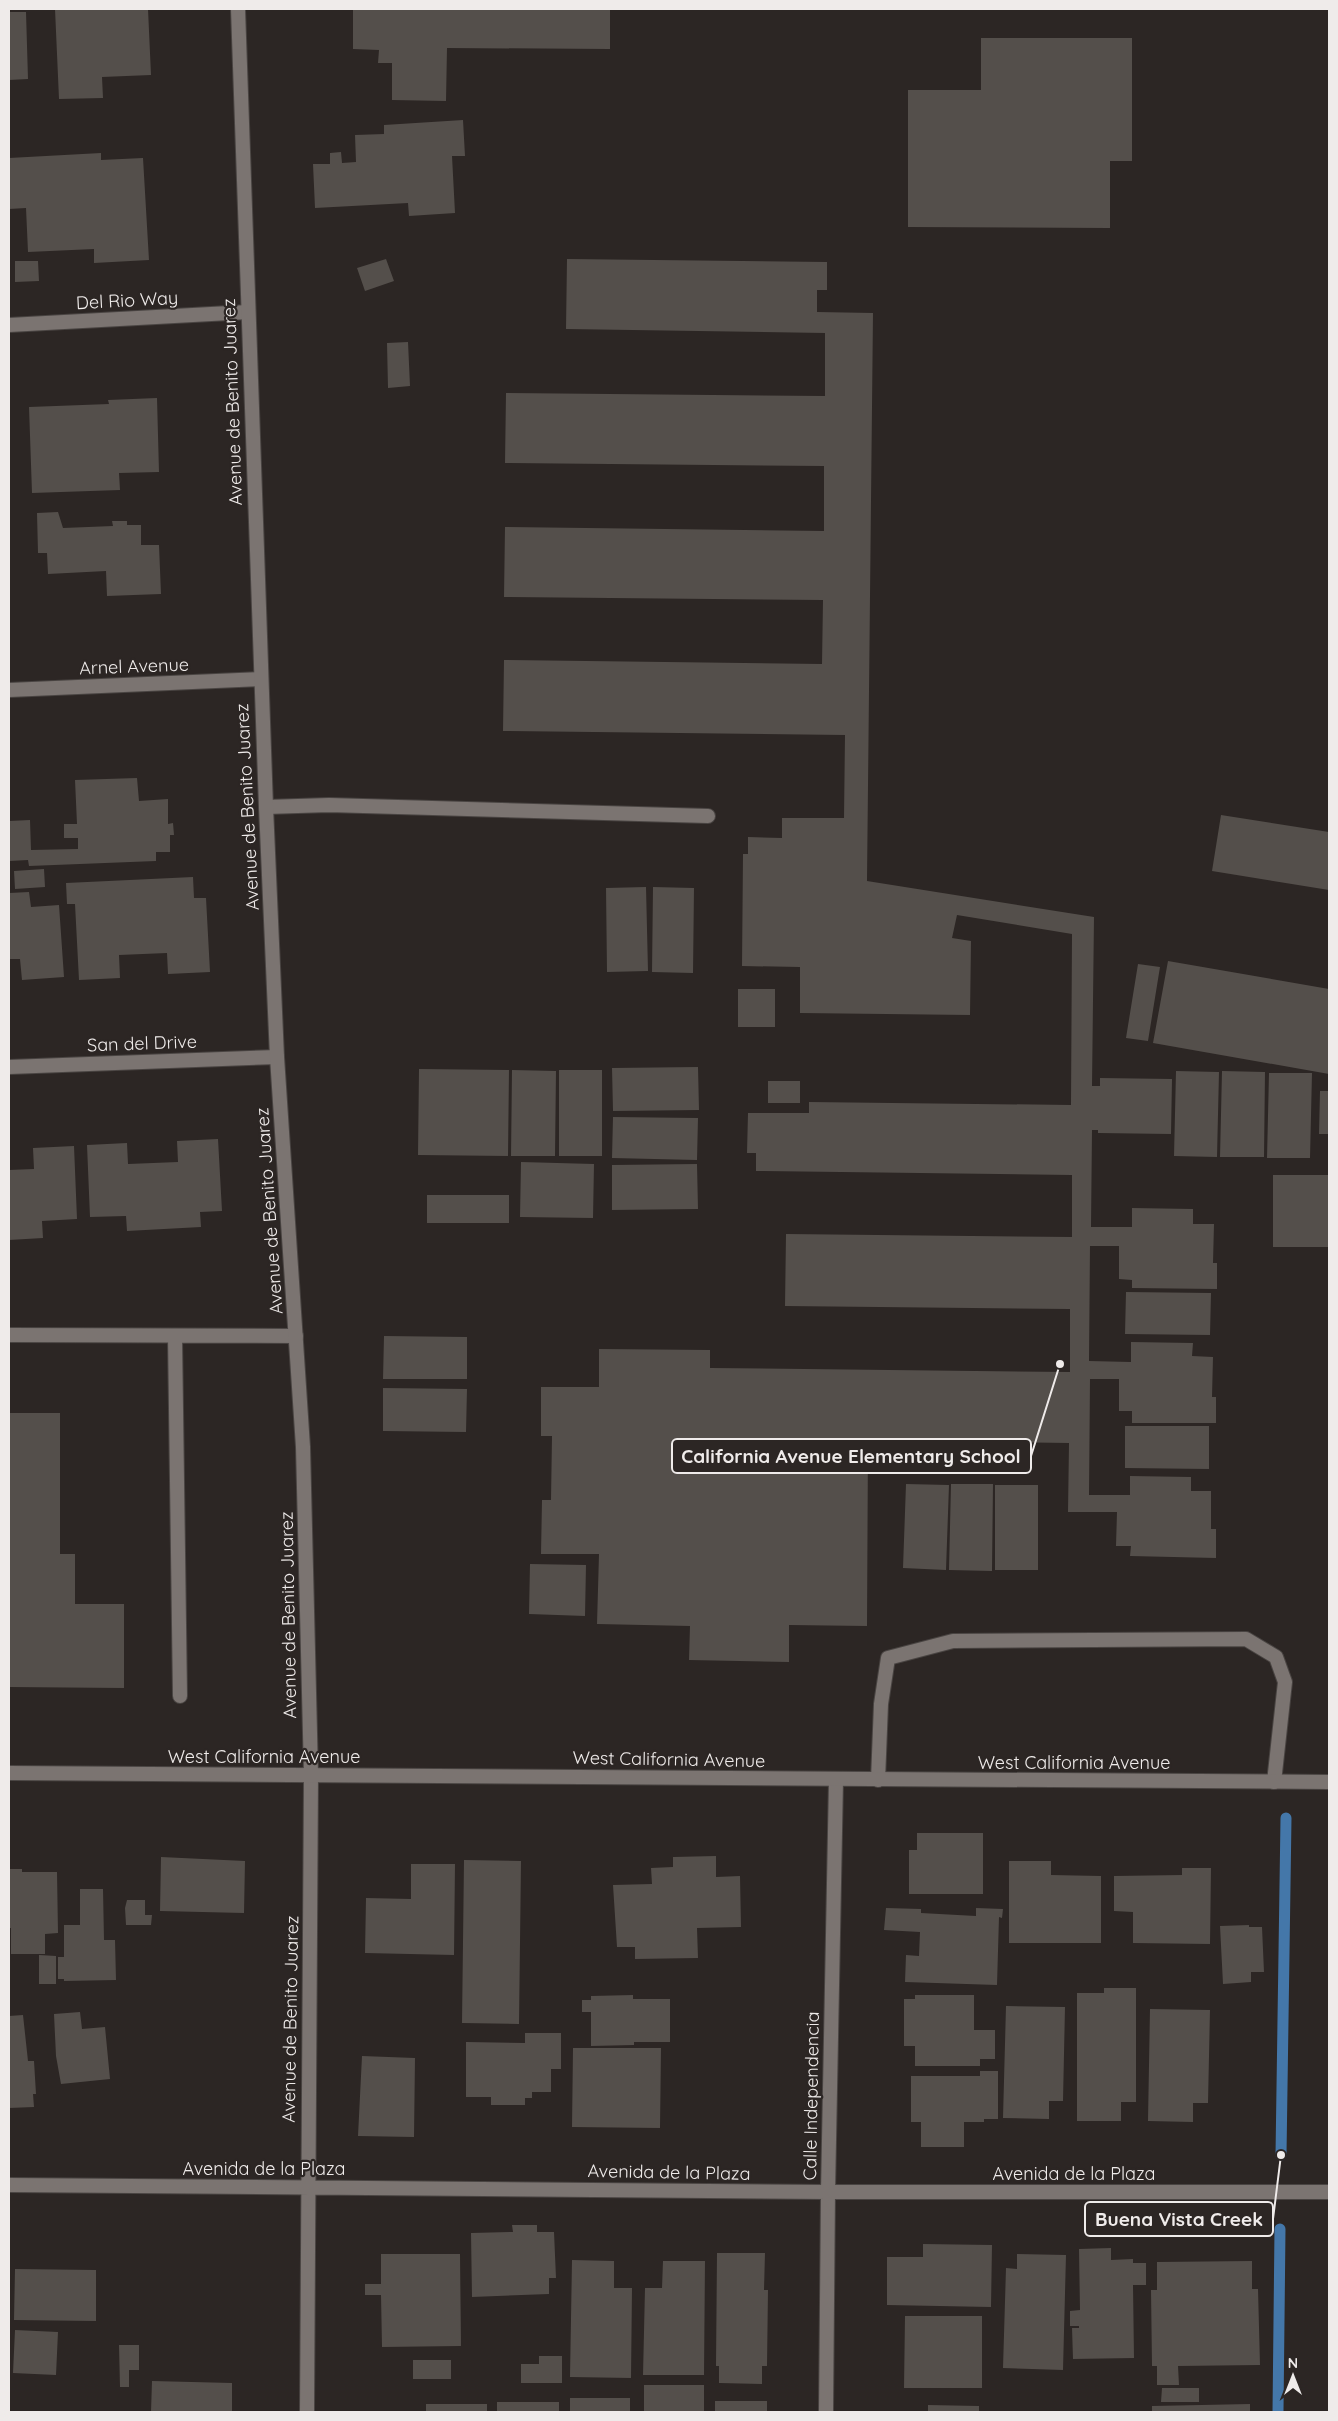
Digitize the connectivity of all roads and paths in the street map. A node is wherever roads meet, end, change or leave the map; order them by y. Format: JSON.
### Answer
{"nodes":[{"id":1,"x":238,"y":9,"type":"edge"},
{"id":2,"x":248,"y":312,"type":"junction"},
{"id":3,"x":9,"y":325,"type":"edge"},
{"id":4,"x":260,"y":679,"type":"junction"},
{"id":5,"x":9,"y":690,"type":"edge"},
{"id":6,"x":266,"y":807,"type":"junction"},
{"id":7,"x":708,"y":816,"type":"dead end"},
{"id":8,"x":277,"y":1057,"type":"junction"},
{"id":9,"x":9,"y":1067,"type":"edge"},
{"id":10,"x":9,"y":1335,"type":"edge"},
{"id":11,"x":296,"y":1336,"type":"junction"},
{"id":12,"x":175,"y":1337,"type":"junction"},
{"id":13,"x":180,"y":1696,"type":"dead end"},
{"id":14,"x":9,"y":1773,"type":"edge"},
{"id":15,"x":311,"y":1774,"type":"junction"},
{"id":16,"x":836,"y":1780,"type":"junction"},
{"id":17,"x":878,"y":1780,"type":"junction"},
{"id":18,"x":1274,"y":1782,"type":"junction"},
{"id":19,"x":1329,"y":1782,"type":"edge"},
{"id":20,"x":9,"y":2185,"type":"edge"},
{"id":21,"x":306,"y":2187,"type":"junction"},
{"id":22,"x":828,"y":2192,"type":"junction"},
{"id":23,"x":1329,"y":2192,"type":"edge"},
{"id":24,"x":306,"y":2412,"type":"edge"},
{"id":25,"x":826,"y":2412,"type":"edge"}],
"edges":[{"from":1,"to":2,"type":"street","name":"Avenue de Benito Juarez"},
{"from":2,"to":3,"type":"street","name":"Del Rio Way"},
{"from":2,"to":4,"type":"street","name":"Avenue de Benito Juarez"},
{"from":4,"to":5,"type":"street","name":"Arnel Avenue"},
{"from":4,"to":6,"type":"street","name":"Avenue de Benito Juarez"},
{"from":6,"to":7,"type":"street"},
{"from":6,"to":8,"type":"street","name":"Avenue de Benito Juarez"},
{"from":8,"to":9,"type":"street","name":"San del Drive"},
{"from":8,"to":11,"type":"street","name":"Avenue de Benito Juarez"},
{"from":10,"to":12,"type":"street"},
{"from":11,"to":12,"type":"street"},
{"from":11,"to":15,"type":"street","name":"Avenue de Benito Juarez"},
{"from":12,"to":13,"type":"street"},
{"from":14,"to":15,"type":"street","name":"West California Avenue"},
{"from":15,"to":16,"type":"street","name":"West California Avenue"},
{"from":15,"to":21,"type":"street","name":"Avenue de Benito Juarez"},
{"from":16,"to":17,"type":"street","name":"West California Avenue"},
{"from":16,"to":22,"type":"street","name":"Calle Independencia"},
{"from":17,"to":18,"type":"street","name":"West California Avenue"},
{"from":17,"to":18,"type":"street"},
{"from":18,"to":19,"type":"street","name":"West California Avenue"},
{"from":20,"to":21,"type":"street","name":"Avenida de la Plaza"},
{"from":21,"to":22,"type":"street","name":"Avenida de la Plaza"},
{"from":21,"to":24,"type":"street","name":"Avenue de Benito Juarez"},
{"from":22,"to":23,"type":"street","name":"Avenida de la Plaza"},
{"from":22,"to":25,"type":"street","name":"Calle Independencia"}]}
